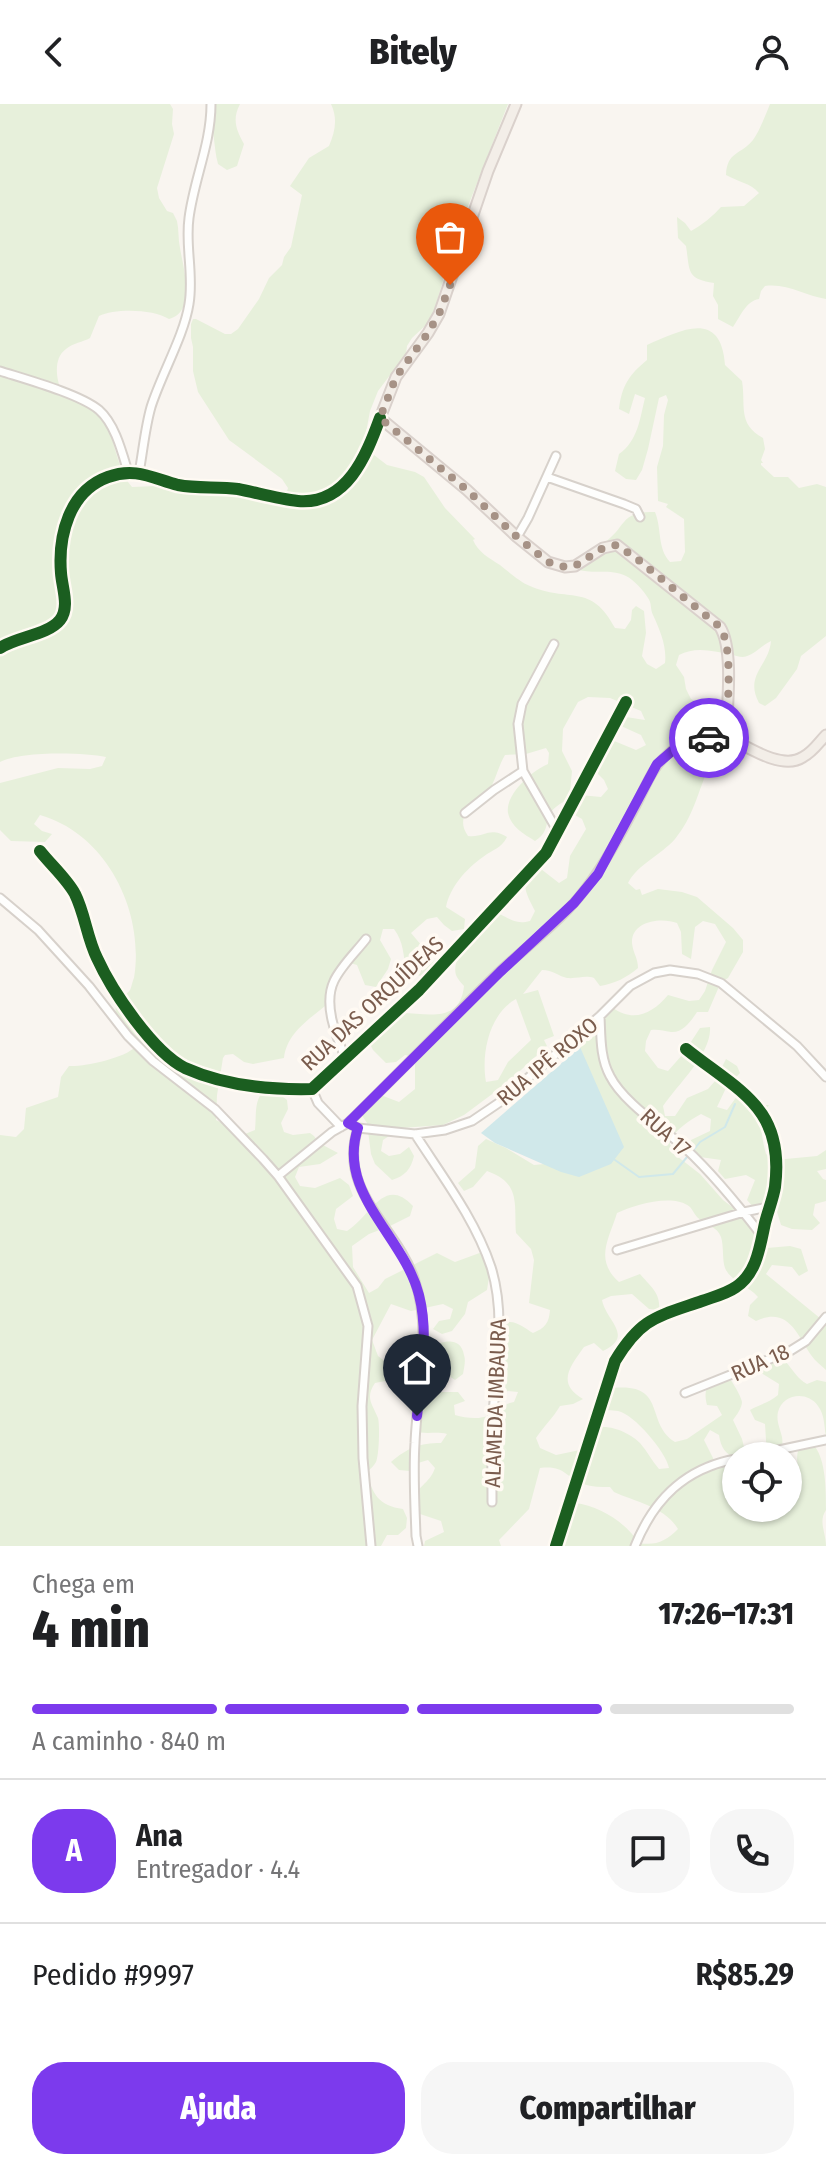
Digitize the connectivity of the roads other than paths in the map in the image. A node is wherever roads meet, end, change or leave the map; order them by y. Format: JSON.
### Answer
{"nodes":[{"id":1,"x":211,"y":104,"type":"edge"},
{"id":2,"x":516,"y":104,"type":"edge"},
{"id":3,"x":0,"y":371,"type":"edge"},
{"id":4,"x":380,"y":418,"type":"junction"},
{"id":5,"x":556,"y":456,"type":"dead end"},
{"id":6,"x":128,"y":472,"type":"junction"},
{"id":7,"x":139,"y":473,"type":"junction"},
{"id":8,"x":547,"y":477,"type":"junction"},
{"id":9,"x":640,"y":517,"type":"dead end"},
{"id":10,"x":517,"y":537,"type":"junction"},
{"id":11,"x":554,"y":644,"type":"dead end"},
{"id":12,"x":0,"y":648,"type":"edge"},
{"id":13,"x":626,"y":702,"type":"dead end"},
{"id":14,"x":826,"y":735,"type":"edge"},
{"id":15,"x":726,"y":736,"type":"junction"},
{"id":16,"x":523,"y":771,"type":"junction"},
{"id":17,"x":465,"y":813,"type":"dead end"},
{"id":18,"x":558,"y":832,"type":"junction"},
{"id":19,"x":40,"y":851,"type":"dead end"},
{"id":20,"x":0,"y":898,"type":"edge"},
{"id":21,"x":366,"y":939,"type":"dead end"},
{"id":22,"x":600,"y":1016,"type":"junction"},
{"id":23,"x":686,"y":1049,"type":"dead end"},
{"id":24,"x":345,"y":1057,"type":"junction"},
{"id":25,"x":825,"y":1075,"type":"edge"},
{"id":26,"x":312,"y":1089,"type":"junction"},
{"id":27,"x":344,"y":1125,"type":"junction"},
{"id":28,"x":358,"y":1128,"type":"junction"},
{"id":29,"x":415,"y":1134,"type":"junction"},
{"id":30,"x":278,"y":1176,"type":"junction"},
{"id":31,"x":768,"y":1207,"type":"junction"},
{"id":32,"x":744,"y":1212,"type":"junction"},
{"id":33,"x":762,"y":1236,"type":"junction"},
{"id":34,"x":617,"y":1250,"type":"dead end"},
{"id":35,"x":826,"y":1317,"type":"edge"},
{"id":36,"x":685,"y":1393,"type":"dead end"},
{"id":37,"x":826,"y":1440,"type":"edge"},
{"id":38,"x":802,"y":1445,"type":"edge"},
{"id":39,"x":722,"y":1462,"type":"edge"},
{"id":40,"x":492,"y":1502,"type":"dead end"},
{"id":41,"x":371,"y":1546,"type":"edge"},
{"id":42,"x":418,"y":1546,"type":"edge"},
{"id":43,"x":556,"y":1546,"type":"edge"},
{"id":44,"x":635,"y":1546,"type":"edge"}],
"edges":[{"from":1,"to":7,"type":"street"},
{"from":2,"to":4,"type":"main road"},
{"from":3,"to":6,"type":"street"},
{"from":4,"to":7,"type":"street"},
{"from":4,"to":10,"type":"main road"},
{"from":5,"to":8,"type":"street"},
{"from":6,"to":7,"type":"street"},
{"from":6,"to":12,"type":"street"},
{"from":8,"to":9,"type":"street"},
{"from":8,"to":10,"type":"street"},
{"from":10,"to":15,"type":"main road"},
{"from":11,"to":16,"type":"street"},
{"from":13,"to":18,"type":"street","name":"RUA DAS ORQUÍDEAS"},
{"from":14,"to":15,"type":"main road"},
{"from":15,"to":27,"type":"street"},
{"from":16,"to":17,"type":"street"},
{"from":16,"to":18,"type":"street"},
{"from":18,"to":24,"type":"street","name":"RUA DAS ORQUÍDEAS"},
{"from":19,"to":26,"type":"street","name":"RUA DAS ORQUÍDEAS"},
{"from":20,"to":30,"type":"street"},
{"from":21,"to":24,"type":"street"},
{"from":22,"to":25,"type":"street","name":"RUA IPÊ ROXO"},
{"from":22,"to":29,"type":"street","name":"RUA IPÊ ROXO"},
{"from":22,"to":32,"type":"street","name":"RUA 17"},
{"from":23,"to":31,"type":"street"},
{"from":24,"to":26,"type":"street","name":"RUA DAS ORQUÍDEAS"},
{"from":26,"to":27,"type":"street"},
{"from":27,"to":28,"type":"street"},
{"from":27,"to":30,"type":"street"},
{"from":28,"to":29,"type":"street","name":"RUA IPÊ ROXO"},
{"from":28,"to":42,"type":"street"},
{"from":29,"to":40,"type":"street","name":"ALAMEDA IMBAURA"},
{"from":30,"to":41,"type":"street"},
{"from":31,"to":32,"type":"street"},
{"from":31,"to":33,"type":"street"},
{"from":32,"to":33,"type":"street","name":"RUA 17"},
{"from":32,"to":34,"type":"street"},
{"from":33,"to":43,"type":"street"},
{"from":35,"to":36,"type":"street","name":"RUA 18"},
{"from":37,"to":38,"type":"street"},
{"from":39,"to":44,"type":"street"}]}
